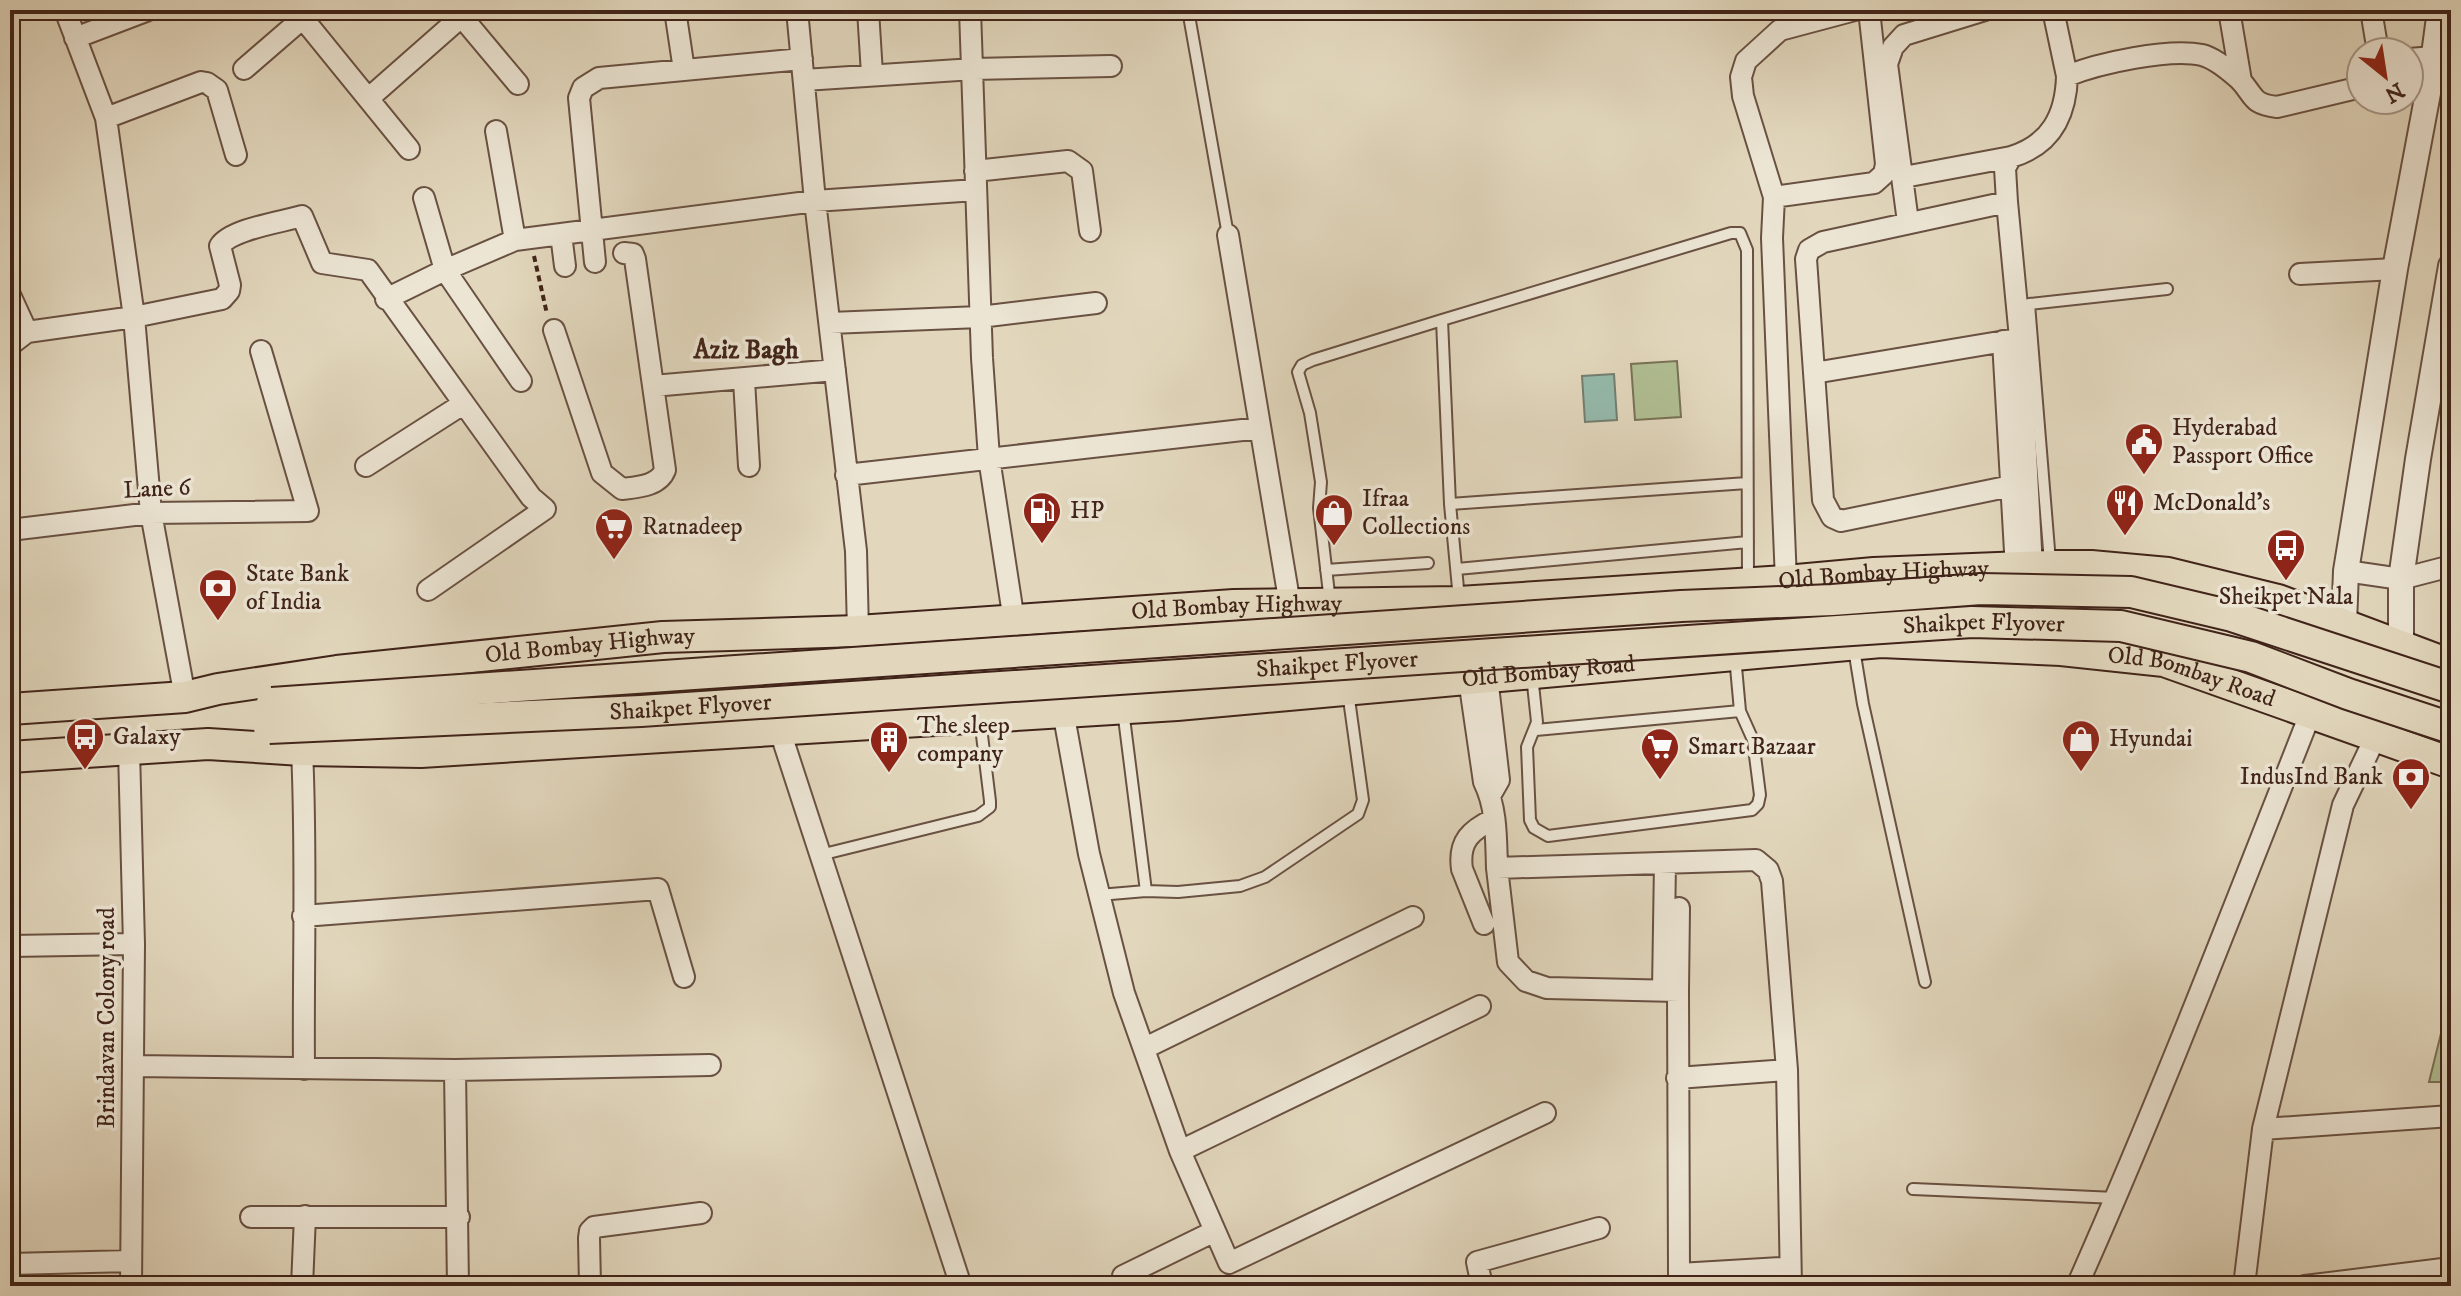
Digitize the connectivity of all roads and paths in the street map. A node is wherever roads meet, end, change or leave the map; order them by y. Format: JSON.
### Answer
{"nodes":[{"id":1,"x":16,"y":10,"type":"edge"},
{"id":2,"x":65,"y":10,"type":"edge"},
{"id":3,"x":675,"y":10,"type":"edge"},
{"id":4,"x":797,"y":10,"type":"edge"},
{"id":5,"x":868,"y":10,"type":"edge"},
{"id":6,"x":970,"y":10,"type":"edge"},
{"id":7,"x":1188,"y":10,"type":"edge"},
{"id":8,"x":1855,"y":10,"type":"edge"},
{"id":9,"x":1869,"y":10,"type":"edge"},
{"id":10,"x":1985,"y":10,"type":"edge"},
{"id":11,"x":2053,"y":10,"type":"edge"},
{"id":12,"x":2229,"y":10,"type":"edge"},
{"id":13,"x":2371,"y":10,"type":"edge"},
{"id":14,"x":2440,"y":10,"type":"edge"},
{"id":15,"x":146,"y":11,"type":"edge"},
{"id":16,"x":10,"y":12,"type":"edge"},
{"id":17,"x":458,"y":13,"type":"edge"},
{"id":18,"x":300,"y":14,"type":"edge"},
{"id":19,"x":2375,"y":36,"type":"edge"},
{"id":20,"x":75,"y":38,"type":"junction"},
{"id":21,"x":1111,"y":66,"type":"dead end"},
{"id":22,"x":244,"y":69,"type":"dead end"},
{"id":23,"x":974,"y":69,"type":"junction"},
{"id":24,"x":684,"y":70,"type":"junction"},
{"id":25,"x":803,"y":70,"type":"junction"},
{"id":26,"x":2425,"y":71,"type":"edge"},
{"id":27,"x":872,"y":74,"type":"junction"},
{"id":28,"x":2067,"y":76,"type":"junction"},
{"id":29,"x":2241,"y":81,"type":"junction"},
{"id":30,"x":518,"y":84,"type":"dead end"},
{"id":31,"x":2345,"y":91,"type":"edge"},
{"id":32,"x":369,"y":98,"type":"junction"},
{"id":33,"x":2418,"y":116,"type":"edge"},
{"id":34,"x":106,"y":118,"type":"junction"},
{"id":35,"x":496,"y":131,"type":"dead end"},
{"id":36,"x":409,"y":149,"type":"dead end"},
{"id":37,"x":236,"y":155,"type":"dead end"},
{"id":38,"x":2011,"y":157,"type":"junction"},
{"id":39,"x":1904,"y":177,"type":"junction"},
{"id":40,"x":976,"y":180,"type":"junction"},
{"id":41,"x":1774,"y":197,"type":"junction"},
{"id":42,"x":424,"y":198,"type":"dead end"},
{"id":43,"x":815,"y":201,"type":"junction"},
{"id":44,"x":2007,"y":202,"type":"junction"},
{"id":45,"x":1908,"y":222,"type":"junction"},
{"id":46,"x":621,"y":226,"type":"junction"},
{"id":47,"x":592,"y":230,"type":"junction"},
{"id":48,"x":1090,"y":231,"type":"dead end"},
{"id":49,"x":561,"y":234,"type":"junction"},
{"id":50,"x":1228,"y":235,"type":"joint"},
{"id":51,"x":523,"y":239,"type":"junction"},
{"id":52,"x":595,"y":262,"type":"dead end"},
{"id":53,"x":565,"y":266,"type":"dead end"},
{"id":54,"x":2451,"y":266,"type":"edge"},
{"id":55,"x":2395,"y":269,"type":"junction"},
{"id":56,"x":445,"y":270,"type":"junction"},
{"id":57,"x":2300,"y":274,"type":"dead end"},
{"id":58,"x":2167,"y":289,"type":"dead end"},
{"id":59,"x":10,"y":295,"type":"edge"},
{"id":60,"x":386,"y":299,"type":"junction"},
{"id":61,"x":1096,"y":303,"type":"dead end"},
{"id":62,"x":134,"y":317,"type":"junction"},
{"id":63,"x":980,"y":317,"type":"junction"},
{"id":64,"x":1442,"y":320,"type":"junction"},
{"id":65,"x":830,"y":323,"type":"junction"},
{"id":66,"x":554,"y":330,"type":"joint"},
{"id":67,"x":27,"y":332,"type":"junction"},
{"id":68,"x":2012,"y":339,"type":"junction"},
{"id":69,"x":10,"y":345,"type":"edge"},
{"id":70,"x":261,"y":351,"type":"dead end"},
{"id":71,"x":835,"y":370,"type":"junction"},
{"id":72,"x":1814,"y":373,"type":"junction"},
{"id":73,"x":744,"y":380,"type":"junction"},
{"id":74,"x":521,"y":381,"type":"dead end"},
{"id":75,"x":653,"y":386,"type":"junction"},
{"id":76,"x":463,"y":404,"type":"junction"},
{"id":77,"x":1260,"y":428,"type":"junction"},
{"id":78,"x":989,"y":458,"type":"junction"},
{"id":79,"x":366,"y":466,"type":"dead end"},
{"id":80,"x":749,"y":466,"type":"dead end"},
{"id":81,"x":846,"y":475,"type":"junction"},
{"id":82,"x":1747,"y":483,"type":"junction"},
{"id":83,"x":2011,"y":486,"type":"junction"},
{"id":84,"x":1450,"y":504,"type":"junction"},
{"id":85,"x":151,"y":513,"type":"junction"},
{"id":86,"x":10,"y":530,"type":"edge"},
{"id":87,"x":1748,"y":542,"type":"junction"},
{"id":88,"x":1428,"y":563,"type":"dead end"},
{"id":89,"x":2451,"y":566,"type":"edge"},
{"id":90,"x":2033,"y":568,"type":"junction"},
{"id":91,"x":1457,"y":569,"type":"junction"},
{"id":92,"x":1326,"y":570,"type":"junction"},
{"id":93,"x":2346,"y":571,"type":"junction"},
{"id":94,"x":1874,"y":573,"type":"junction"},
{"id":95,"x":2401,"y":579,"type":"junction"},
{"id":96,"x":1786,"y":581,"type":"junction"},
{"id":97,"x":1748,"y":584,"type":"junction"},
{"id":98,"x":428,"y":590,"type":"dead end"},
{"id":99,"x":1459,"y":602,"type":"junction"},
{"id":100,"x":1331,"y":604,"type":"junction"},
{"id":101,"x":1290,"y":605,"type":"junction"},
{"id":102,"x":1014,"y":621,"type":"junction"},
{"id":103,"x":2344,"y":624,"type":"junction"},
{"id":104,"x":858,"y":631,"type":"junction"},
{"id":105,"x":1867,"y":642,"type":"junction"},
{"id":106,"x":2401,"y":647,"type":"junction"},
{"id":107,"x":1735,"y":654,"type":"junction"},
{"id":108,"x":2451,"y":665,"type":"edge"},
{"id":109,"x":1532,"y":673,"type":"junction"},
{"id":110,"x":1478,"y":678,"type":"junction"},
{"id":111,"x":2451,"y":688,"type":"edge"},
{"id":112,"x":218,"y":689,"type":"junction"},
{"id":113,"x":1347,"y":690,"type":"junction"},
{"id":114,"x":185,"y":697,"type":"junction"},
{"id":115,"x":1123,"y":708,"type":"junction"},
{"id":116,"x":10,"y":709,"type":"edge"},
{"id":117,"x":1063,"y":711,"type":"junction"},
{"id":118,"x":1740,"y":711,"type":"junction"},
{"id":119,"x":2311,"y":712,"type":"junction"},
{"id":120,"x":270,"y":715,"type":"junction"},
{"id":121,"x":980,"y":717,"type":"junction"},
{"id":122,"x":779,"y":728,"type":"junction"},
{"id":123,"x":2451,"y":728,"type":"edge"},
{"id":124,"x":1536,"y":730,"type":"junction"},
{"id":125,"x":2376,"y":736,"type":"junction"},
{"id":126,"x":208,"y":744,"type":"junction"},
{"id":127,"x":129,"y":750,"type":"junction"},
{"id":128,"x":302,"y":750,"type":"junction"},
{"id":129,"x":10,"y":757,"type":"edge"},
{"id":130,"x":2451,"y":763,"type":"edge"},
{"id":131,"x":1494,"y":819,"type":"junction"},
{"id":132,"x":820,"y":855,"type":"junction"},
{"id":133,"x":1665,"y":863,"type":"junction"},
{"id":134,"x":1497,"y":868,"type":"junction"},
{"id":135,"x":1146,"y":891,"type":"junction"},
{"id":136,"x":1099,"y":895,"type":"junction"},
{"id":137,"x":1679,"y":908,"type":"dead end"},
{"id":138,"x":303,"y":916,"type":"junction"},
{"id":139,"x":1413,"y":917,"type":"dead end"},
{"id":140,"x":1484,"y":924,"type":"dead end"},
{"id":141,"x":134,"y":944,"type":"junction"},
{"id":142,"x":10,"y":946,"type":"edge"},
{"id":143,"x":684,"y":977,"type":"dead end"},
{"id":144,"x":1925,"y":982,"type":"dead end"},
{"id":145,"x":1671,"y":990,"type":"junction"},
{"id":146,"x":1480,"y":1006,"type":"dead end"},
{"id":147,"x":1145,"y":1048,"type":"junction"},
{"id":148,"x":710,"y":1065,"type":"dead end"},
{"id":149,"x":134,"y":1066,"type":"junction"},
{"id":150,"x":304,"y":1069,"type":"junction"},
{"id":151,"x":455,"y":1070,"type":"junction"},
{"id":152,"x":1787,"y":1070,"type":"junction"},
{"id":153,"x":1677,"y":1078,"type":"junction"},
{"id":154,"x":1545,"y":1113,"type":"dead end"},
{"id":155,"x":2451,"y":1116,"type":"edge"},
{"id":156,"x":2263,"y":1129,"type":"junction"},
{"id":157,"x":1180,"y":1151,"type":"junction"},
{"id":158,"x":1913,"y":1189,"type":"dead end"},
{"id":159,"x":2116,"y":1198,"type":"junction"},
{"id":160,"x":701,"y":1213,"type":"dead end"},
{"id":161,"x":305,"y":1216,"type":"junction"},
{"id":162,"x":251,"y":1217,"type":"dead end"},
{"id":163,"x":459,"y":1217,"type":"junction"},
{"id":164,"x":1599,"y":1228,"type":"dead end"},
{"id":165,"x":1215,"y":1231,"type":"junction"},
{"id":166,"x":131,"y":1261,"type":"junction"},
{"id":167,"x":10,"y":1264,"type":"edge"},
{"id":168,"x":2451,"y":1268,"type":"edge"},
{"id":169,"x":1123,"y":1276,"type":"dead end"},
{"id":170,"x":1786,"y":1277,"type":"edge"},
{"id":171,"x":1679,"y":1280,"type":"edge"},
{"id":172,"x":131,"y":1286,"type":"edge"},
{"id":173,"x":302,"y":1286,"type":"edge"},
{"id":174,"x":458,"y":1286,"type":"edge"},
{"id":175,"x":590,"y":1286,"type":"edge"},
{"id":176,"x":961,"y":1286,"type":"edge"},
{"id":177,"x":1482,"y":1286,"type":"edge"},
{"id":178,"x":2077,"y":1286,"type":"edge"},
{"id":179,"x":2244,"y":1286,"type":"edge"},
{"id":180,"x":2305,"y":1286,"type":"edge"}],
"edges":[{"from":1,"to":16,"type":"street"},
{"from":2,"to":20,"type":"street"},
{"from":3,"to":24,"type":"street"},
{"from":4,"to":25,"type":"street"},
{"from":5,"to":27,"type":"street"},
{"from":6,"to":23,"type":"street"},
{"from":7,"to":50,"type":"lane"},
{"from":8,"to":41,"type":"street"},
{"from":9,"to":41,"type":"street"},
{"from":10,"to":39,"type":"street"},
{"from":11,"to":28,"type":"street"},
{"from":12,"to":29,"type":"street"},
{"from":13,"to":19,"type":"street"},
{"from":14,"to":26,"type":"street"},
{"from":15,"to":20,"type":"street"},
{"from":17,"to":30,"type":"street"},
{"from":17,"to":32,"type":"street"},
{"from":18,"to":22,"type":"street"},
{"from":18,"to":32,"type":"street"},
{"from":20,"to":34,"type":"street"},
{"from":21,"to":23,"type":"street"},
{"from":23,"to":27,"type":"street"},
{"from":23,"to":40,"type":"street"},
{"from":24,"to":25,"type":"street"},
{"from":24,"to":47,"type":"street"},
{"from":25,"to":27,"type":"street"},
{"from":25,"to":43,"type":"street"},
{"from":28,"to":29,"type":"street"},
{"from":28,"to":38,"type":"street"},
{"from":29,"to":31,"type":"street"},
{"from":32,"to":36,"type":"street"},
{"from":33,"to":55,"type":"street"},
{"from":34,"to":37,"type":"street"},
{"from":34,"to":62,"type":"street"},
{"from":35,"to":51,"type":"street"},
{"from":38,"to":39,"type":"street"},
{"from":38,"to":44,"type":"street"},
{"from":39,"to":45,"type":"street"},
{"from":40,"to":43,"type":"street"},
{"from":40,"to":48,"type":"street"},
{"from":40,"to":63,"type":"street"},
{"from":41,"to":96,"type":"street"},
{"from":42,"to":56,"type":"street"},
{"from":43,"to":46,"type":"street"},
{"from":43,"to":65,"type":"street"},
{"from":44,"to":45,"type":"street"},
{"from":44,"to":68,"type":"street"},
{"from":45,"to":72,"type":"street"},
{"from":46,"to":47,"type":"street"},
{"from":46,"to":75,"type":"street"},
{"from":47,"to":49,"type":"street"},
{"from":47,"to":52,"type":"street"},
{"from":49,"to":51,"type":"street"},
{"from":49,"to":53,"type":"street"},
{"from":50,"to":77,"type":"street"},
{"from":51,"to":56,"type":"street"},
{"from":51,"to":66,"type":"path"},
{"from":54,"to":95,"type":"street"},
{"from":55,"to":57,"type":"street"},
{"from":55,"to":93,"type":"street"},
{"from":56,"to":60,"type":"street"},
{"from":56,"to":74,"type":"street"},
{"from":58,"to":90,"type":"lane"},
{"from":59,"to":67,"type":"street"},
{"from":60,"to":62,"type":"street"},
{"from":60,"to":76,"type":"street"},
{"from":61,"to":63,"type":"street"},
{"from":62,"to":67,"type":"street"},
{"from":62,"to":85,"type":"street"},
{"from":63,"to":65,"type":"street"},
{"from":63,"to":78,"type":"street"},
{"from":64,"to":82,"type":"lane"},
{"from":64,"to":84,"type":"lane"},
{"from":64,"to":92,"type":"lane"},
{"from":65,"to":71,"type":"street"},
{"from":66,"to":75,"type":"street"},
{"from":67,"to":69,"type":"street"},
{"from":68,"to":72,"type":"street"},
{"from":68,"to":83,"type":"street"},
{"from":68,"to":90,"type":"street"},
{"from":70,"to":85,"type":"street","name":"Lane 6"},
{"from":71,"to":73,"type":"street"},
{"from":71,"to":81,"type":"street"},
{"from":72,"to":83,"type":"street"},
{"from":73,"to":75,"type":"street"},
{"from":73,"to":80,"type":"street"},
{"from":76,"to":79,"type":"street"},
{"from":76,"to":98,"type":"street"},
{"from":77,"to":78,"type":"street"},
{"from":77,"to":101,"type":"street"},
{"from":78,"to":81,"type":"street"},
{"from":78,"to":102,"type":"street"},
{"from":81,"to":104,"type":"street"},
{"from":82,"to":84,"type":"lane"},
{"from":82,"to":87,"type":"lane"},
{"from":83,"to":90,"type":"street"},
{"from":84,"to":91,"type":"lane"},
{"from":85,"to":86,"type":"street","name":"Lane 6"},
{"from":85,"to":114,"type":"street"},
{"from":87,"to":91,"type":"lane"},
{"from":87,"to":97,"type":"lane"},
{"from":88,"to":92,"type":"lane"},
{"from":89,"to":95,"type":"street"},
{"from":90,"to":94,"type":"main road","name":"Old Bombay Highway"},
{"from":90,"to":103,"type":"main road","name":"Old Bombay Highway"},
{"from":91,"to":99,"type":"lane"},
{"from":92,"to":100,"type":"lane"},
{"from":93,"to":95,"type":"street"},
{"from":93,"to":103,"type":"street"},
{"from":94,"to":96,"type":"main road","name":"Old Bombay Highway"},
{"from":94,"to":105,"type":"main road"},
{"from":95,"to":106,"type":"street"},
{"from":96,"to":97,"type":"main road","name":"Old Bombay Highway"},
{"from":97,"to":99,"type":"main road","name":"Old Bombay Highway"},
{"from":99,"to":100,"type":"main road","name":"Old Bombay Highway"},
{"from":100,"to":101,"type":"main road","name":"Old Bombay Highway"},
{"from":101,"to":102,"type":"main road","name":"Old Bombay Highway"},
{"from":102,"to":104,"type":"main road","name":"Old Bombay Highway"},
{"from":103,"to":106,"type":"main road","name":"Old Bombay Highway"},
{"from":104,"to":112,"type":"main road","name":"Old Bombay Highway"},
{"from":105,"to":107,"type":"main road","name":"Old Bombay Road"},
{"from":105,"to":119,"type":"main road","name":"Old Bombay Road"},
{"from":105,"to":144,"type":"lane"},
{"from":106,"to":108,"type":"main road","name":"Old Bombay Highway"},
{"from":107,"to":109,"type":"main road","name":"Old Bombay Road"},
{"from":107,"to":118,"type":"lane"},
{"from":109,"to":110,"type":"main road","name":"Old Bombay Road"},
{"from":109,"to":124,"type":"lane"},
{"from":110,"to":113,"type":"main road","name":"Old Bombay Road"},
{"from":110,"to":131,"type":"street"},
{"from":111,"to":120,"type":"main road","name":"Shaikpet Flyover","bridge":true},
{"from":112,"to":114,"type":"main road","name":"Old Bombay Highway"},
{"from":112,"to":120,"type":"main road","name":"Shaikpet Flyover"},
{"from":113,"to":115,"type":"main road","name":"Old Bombay Road"},
{"from":113,"to":135,"type":"lane"},
{"from":114,"to":116,"type":"main road","name":"Old Bombay Highway"},
{"from":115,"to":117,"type":"main road","name":"Old Bombay Road"},
{"from":115,"to":135,"type":"lane"},
{"from":117,"to":121,"type":"main road","name":"Old Bombay Road"},
{"from":117,"to":136,"type":"street"},
{"from":118,"to":124,"type":"lane"},
{"from":118,"to":124,"type":"lane"},
{"from":119,"to":125,"type":"main road","name":"Old Bombay Road"},
{"from":119,"to":159,"type":"street"},
{"from":120,"to":123,"type":"main road","name":"Shaikpet Flyover","bridge":true},
{"from":120,"to":126,"type":"main road","name":"Shaikpet Flyover"},
{"from":121,"to":122,"type":"main road","name":"Old Bombay Road"},
{"from":121,"to":132,"type":"lane"},
{"from":122,"to":128,"type":"main road","name":"Old Bombay Road"},
{"from":122,"to":132,"type":"street"},
{"from":125,"to":130,"type":"main road"},
{"from":125,"to":156,"type":"street"},
{"from":126,"to":127,"type":"main road"},
{"from":126,"to":128,"type":"main road"},
{"from":127,"to":129,"type":"main road"},
{"from":127,"to":141,"type":"street","name":"Brindavan Colony road"},
{"from":128,"to":138,"type":"street"},
{"from":131,"to":134,"type":"street"},
{"from":131,"to":140,"type":"street"},
{"from":132,"to":176,"type":"street"},
{"from":133,"to":134,"type":"street"},
{"from":133,"to":145,"type":"street"},
{"from":133,"to":152,"type":"street"},
{"from":134,"to":145,"type":"street"},
{"from":135,"to":136,"type":"lane"},
{"from":136,"to":147,"type":"street"},
{"from":137,"to":145,"type":"street"},
{"from":138,"to":143,"type":"street"},
{"from":138,"to":150,"type":"street"},
{"from":139,"to":147,"type":"street"},
{"from":141,"to":142,"type":"street"},
{"from":141,"to":149,"type":"street","name":"Brindavan Colony road"},
{"from":145,"to":153,"type":"street"},
{"from":146,"to":157,"type":"street"},
{"from":147,"to":157,"type":"street"},
{"from":148,"to":151,"type":"street"},
{"from":149,"to":150,"type":"street"},
{"from":149,"to":166,"type":"street","name":"Brindavan Colony road"},
{"from":150,"to":151,"type":"street"},
{"from":151,"to":163,"type":"street"},
{"from":152,"to":153,"type":"street"},
{"from":152,"to":170,"type":"street"},
{"from":153,"to":171,"type":"street"},
{"from":154,"to":165,"type":"street"},
{"from":155,"to":156,"type":"street"},
{"from":156,"to":179,"type":"street"},
{"from":157,"to":165,"type":"street"},
{"from":158,"to":159,"type":"lane"},
{"from":159,"to":178,"type":"street"},
{"from":160,"to":175,"type":"street"},
{"from":161,"to":162,"type":"street"},
{"from":161,"to":163,"type":"street"},
{"from":161,"to":173,"type":"street"},
{"from":163,"to":174,"type":"street"},
{"from":164,"to":177,"type":"street"},
{"from":165,"to":169,"type":"street"},
{"from":166,"to":167,"type":"street"},
{"from":166,"to":172,"type":"street","name":"Brindavan Colony road"},
{"from":168,"to":180,"type":"street"},
{"from":170,"to":171,"type":"street"}]}
